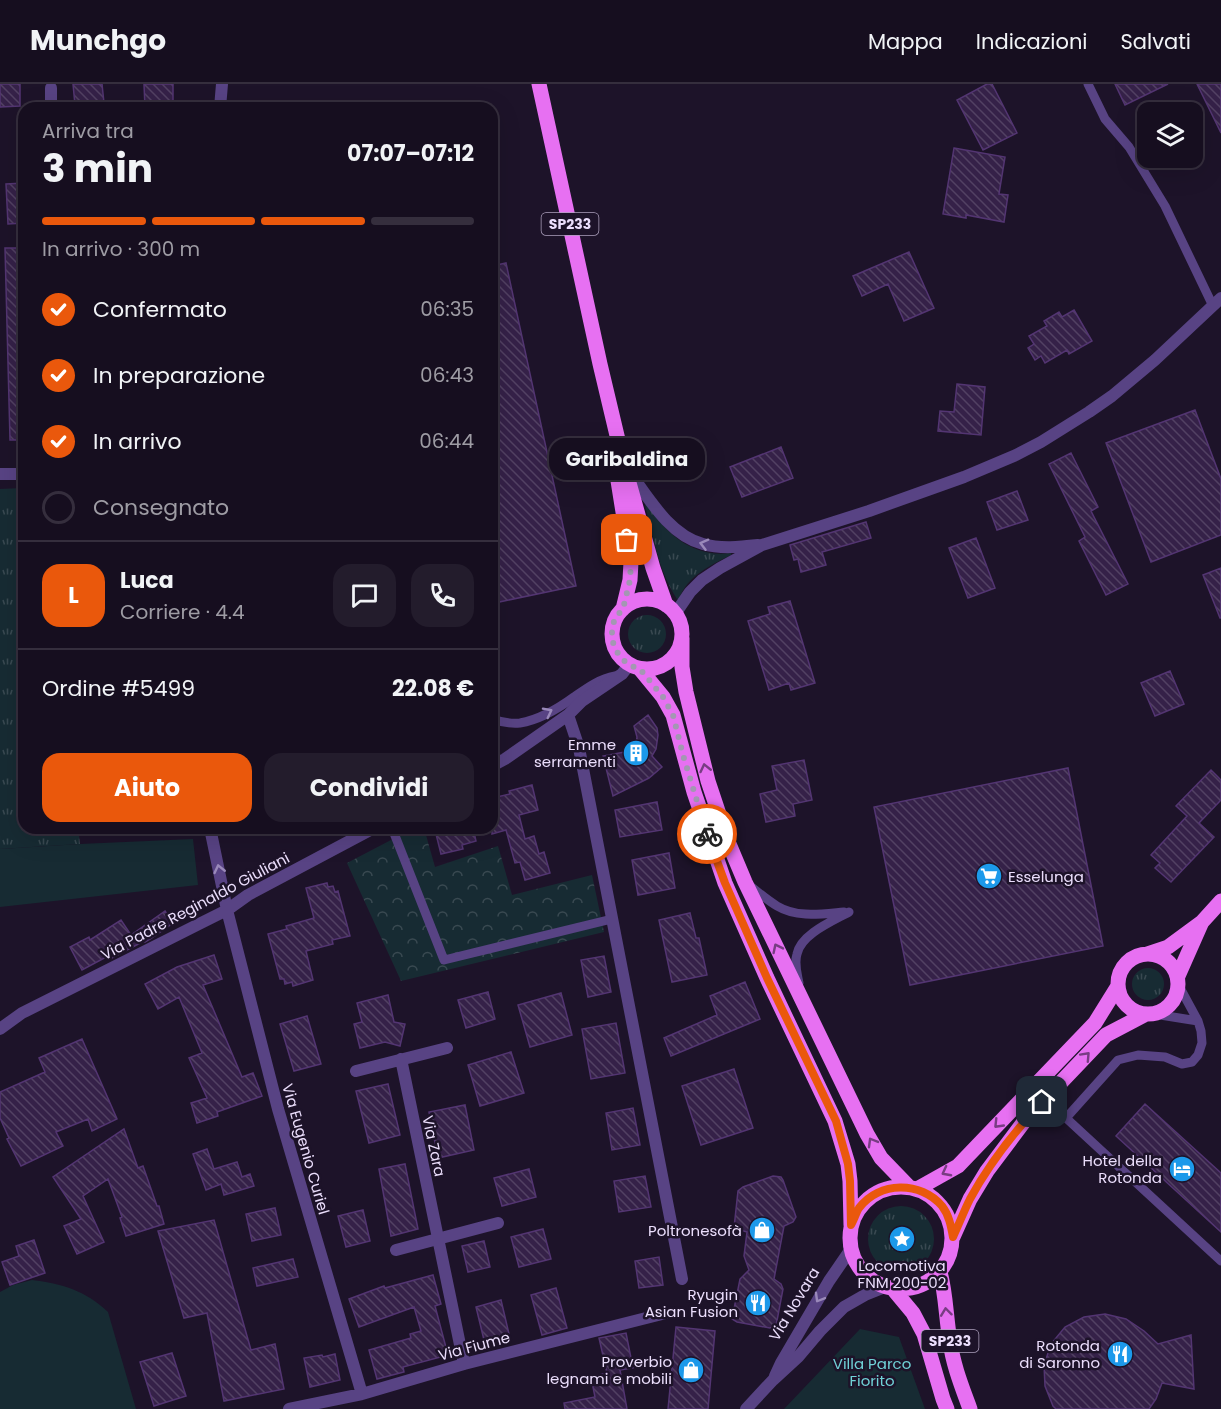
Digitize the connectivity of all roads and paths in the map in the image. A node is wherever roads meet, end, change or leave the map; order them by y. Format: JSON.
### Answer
{"nodes":[{"id":1,"x":222,"y":84,"type":"edge"},
{"id":2,"x":539,"y":84,"type":"edge"},
{"id":3,"x":1088,"y":84,"type":"edge"},
{"id":4,"x":51,"y":88,"type":"dead end"},
{"id":5,"x":51,"y":102,"type":"edge"},
{"id":6,"x":220,"y":102,"type":"edge"},
{"id":7,"x":1217,"y":302,"type":"edge"},
{"id":8,"x":600,"y":364,"type":"junction"},
{"id":9,"x":624,"y":465,"type":"junction"},
{"id":10,"x":0,"y":474,"type":"edge"},
{"id":11,"x":18,"y":474,"type":"edge"},
{"id":12,"x":762,"y":545,"type":"junction"},
{"id":13,"x":623,"y":609,"type":"junction"},
{"id":14,"x":671,"y":610,"type":"junction"},
{"id":15,"x":682,"y":638,"type":"junction"},
{"id":16,"x":630,"y":669,"type":"junction"},
{"id":17,"x":568,"y":715,"type":"junction"},
{"id":18,"x":498,"y":721,"type":"edge"},
{"id":19,"x":498,"y":763,"type":"edge"},
{"id":20,"x":211,"y":834,"type":"edge"},
{"id":21,"x":363,"y":834,"type":"edge"},
{"id":22,"x":394,"y":834,"type":"edge"},
{"id":23,"x":745,"y":882,"type":"junction"},
{"id":24,"x":1221,"y":901,"type":"edge"},
{"id":25,"x":226,"y":910,"type":"junction"},
{"id":26,"x":612,"y":919,"type":"junction"},
{"id":27,"x":1202,"y":922,"type":"junction"},
{"id":28,"x":1147,"y":954,"type":"junction"},
{"id":29,"x":1179,"y":981,"type":"junction"},
{"id":30,"x":1118,"y":986,"type":"junction"},
{"id":31,"x":803,"y":1003,"type":"junction"},
{"id":32,"x":1149,"y":1015,"type":"junction"},
{"id":33,"x":1198,"y":1021,"type":"junction"},
{"id":34,"x":0,"y":1029,"type":"edge"},
{"id":35,"x":447,"y":1048,"type":"dead end"},
{"id":36,"x":401,"y":1059,"type":"junction"},
{"id":37,"x":356,"y":1071,"type":"dead end"},
{"id":38,"x":913,"y":1188,"type":"junction"},
{"id":39,"x":498,"y":1223,"type":"dead end"},
{"id":40,"x":851,"y":1225,"type":"junction"},
{"id":41,"x":953,"y":1237,"type":"junction"},
{"id":42,"x":438,"y":1239,"type":"junction"},
{"id":43,"x":851,"y":1249,"type":"junction"},
{"id":44,"x":396,"y":1250,"type":"dead end"},
{"id":45,"x":1221,"y":1261,"type":"edge"},
{"id":46,"x":940,"y":1272,"type":"junction"},
{"id":47,"x":682,"y":1279,"type":"dead end"},
{"id":48,"x":889,"y":1288,"type":"junction"},
{"id":49,"x":666,"y":1313,"type":"dead end"},
{"id":50,"x":464,"y":1364,"type":"junction"},
{"id":51,"x":773,"y":1380,"type":"junction"},
{"id":52,"x":362,"y":1394,"type":"junction"},
{"id":53,"x":289,"y":1409,"type":"edge"},
{"id":54,"x":746,"y":1409,"type":"edge"},
{"id":55,"x":947,"y":1409,"type":"edge"},
{"id":56,"x":970,"y":1409,"type":"edge"}],
"edges":[{"from":1,"to":6,"type":"street"},
{"from":2,"to":8,"type":"main road","number":"SP233"},
{"from":3,"to":7,"type":"lane"},
{"from":4,"to":5,"type":"street"},
{"from":7,"to":12,"type":"street"},
{"from":8,"to":9,"type":"main road","number":"SP233"},
{"from":8,"to":13,"type":"main road","number":"SP233"},
{"from":12,"to":9,"type":"street","one_way":true},
{"from":9,"to":14,"type":"main road","number":"SP233"},
{"from":10,"to":11,"type":"street"},
{"from":12,"to":14,"type":"street"},
{"from":13,"to":14,"type":"main road"},
{"from":13,"to":16,"type":"main road","number":"SP233"},
{"from":14,"to":15,"type":"main road","number":"SP233"},
{"from":15,"to":16,"type":"main road"},
{"from":23,"to":15,"type":"main road","number":"SP233","one_way":true},
{"from":16,"to":17,"type":"street"},
{"from":18,"to":16,"type":"lane","one_way":true},
{"from":16,"to":40,"type":"main road","number":"SP233"},
{"from":17,"to":19,"type":"street"},
{"from":17,"to":26,"type":"street"},
{"from":25,"to":20,"type":"street","name":"Via Eugenio Curiel","one_way":true},
{"from":21,"to":25,"type":"street","name":"Via Padre Reginaldo Giuliani"},
{"from":22,"to":26,"type":"lane"},
{"from":31,"to":23,"type":"main road","number":"SP233","one_way":true},
{"from":23,"to":31,"type":"lane"},
{"from":24,"to":27,"type":"main road"},
{"from":25,"to":34,"type":"street","name":"Via Padre Reginaldo Giuliani"},
{"from":25,"to":52,"type":"street","name":"Via Eugenio Curiel"},
{"from":26,"to":47,"type":"street"},
{"from":27,"to":28,"type":"main road"},
{"from":27,"to":29,"type":"main road"},
{"from":28,"to":29,"type":"main road"},
{"from":28,"to":30,"type":"main road"},
{"from":29,"to":32,"type":"main road"},
{"from":29,"to":33,"type":"lane"},
{"from":30,"to":32,"type":"main road"},
{"from":30,"to":38,"type":"main road","one_way":true},
{"from":38,"to":31,"type":"main road","number":"SP233","one_way":true},
{"from":32,"to":33,"type":"lane"},
{"from":41,"to":32,"type":"main road","one_way":true},
{"from":33,"to":45,"type":"lane"},
{"from":35,"to":36,"type":"street"},
{"from":36,"to":37,"type":"street"},
{"from":36,"to":42,"type":"street","name":"Via Zara"},
{"from":38,"to":40,"type":"main road"},
{"from":38,"to":41,"type":"main road","number":"SP233"},
{"from":39,"to":42,"type":"street"},
{"from":40,"to":43,"type":"main road","number":"SP233"},
{"from":41,"to":46,"type":"main road"},
{"from":42,"to":44,"type":"street"},
{"from":42,"to":50,"type":"street","name":"Via Zara"},
{"from":43,"to":48,"type":"main road","number":"SP233"},
{"from":43,"to":51,"type":"street","name":"Via Novara","one_way":true},
{"from":46,"to":48,"type":"main road"},
{"from":56,"to":46,"type":"main road","number":"SP233","one_way":true},
{"from":48,"to":51,"type":"street","name":"Via Novara"},
{"from":48,"to":55,"type":"main road","number":"SP233"},
{"from":49,"to":50,"type":"street","name":"Via Fiume"},
{"from":50,"to":52,"type":"street","name":"Via Fiume"},
{"from":51,"to":54,"type":"street","name":"Via Novara"},
{"from":52,"to":53,"type":"street","name":"Via Fiume"}]}
